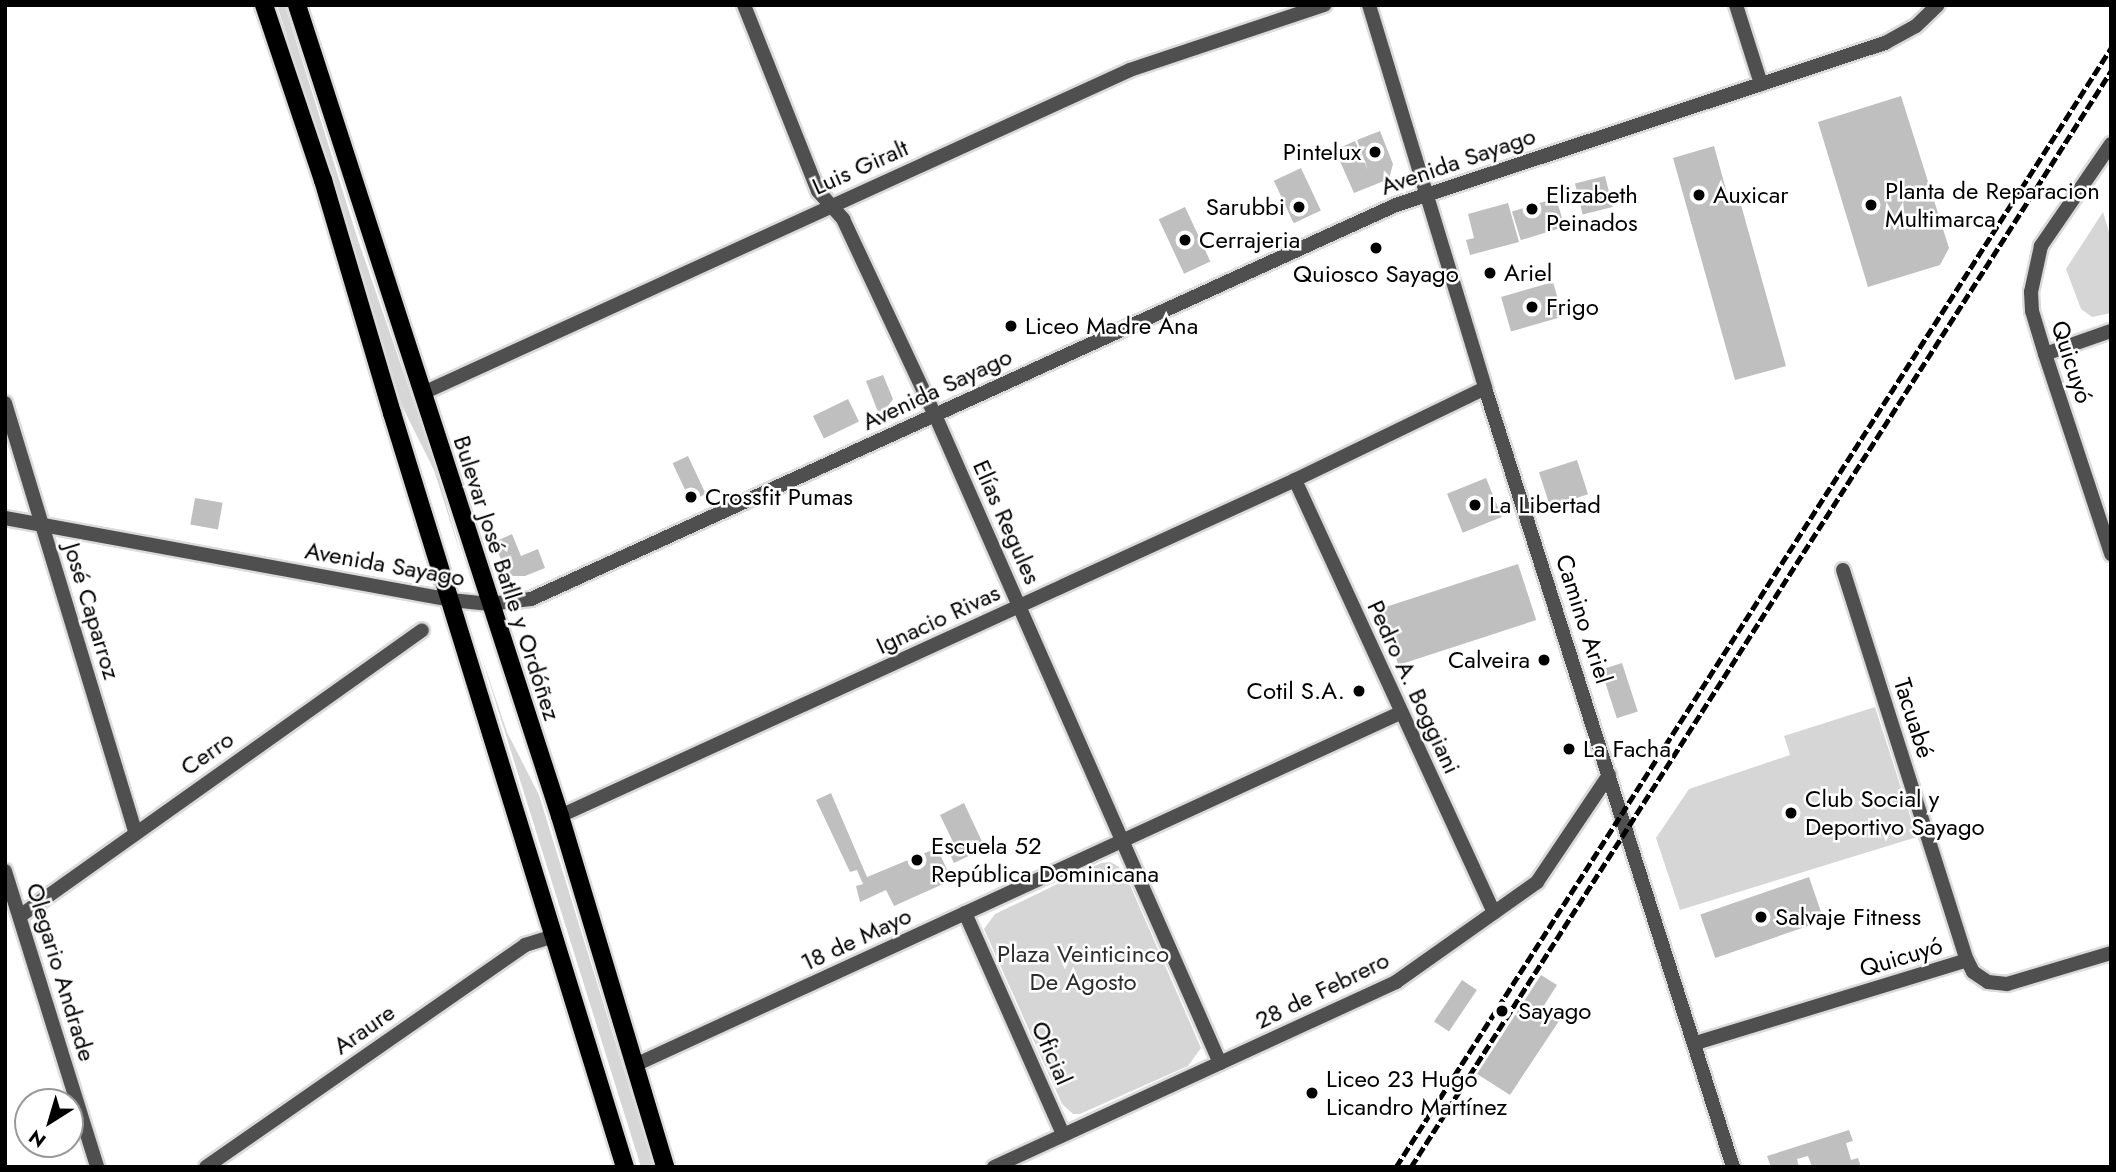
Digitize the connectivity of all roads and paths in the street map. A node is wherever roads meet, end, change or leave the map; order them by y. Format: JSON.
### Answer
{"nodes":[{"id":1,"x":264,"y":5,"type":"edge"},
{"id":2,"x":297,"y":5,"type":"edge"},
{"id":3,"x":744,"y":5,"type":"edge"},
{"id":4,"x":1324,"y":5,"type":"edge"},
{"id":5,"x":1369,"y":5,"type":"edge"},
{"id":6,"x":1736,"y":5,"type":"edge"},
{"id":7,"x":1938,"y":5,"type":"edge"},
{"id":8,"x":1761,"y":84,"type":"junction"},
{"id":9,"x":2111,"y":144,"type":"edge"},
{"id":10,"x":1428,"y":192,"type":"junction"},
{"id":11,"x":831,"y":205,"type":"junction"},
{"id":12,"x":2111,"y":331,"type":"edge"},
{"id":13,"x":2045,"y":354,"type":"junction"},
{"id":14,"x":1485,"y":388,"type":"junction"},
{"id":15,"x":423,"y":393,"type":"junction"},
{"id":16,"x":5,"y":403,"type":"edge"},
{"id":17,"x":935,"y":415,"type":"junction"},
{"id":18,"x":1294,"y":480,"type":"junction"},
{"id":19,"x":5,"y":518,"type":"edge"},
{"id":20,"x":41,"y":524,"type":"junction"},
{"id":21,"x":2111,"y":554,"type":"edge"},
{"id":22,"x":1843,"y":570,"type":"dead end"},
{"id":23,"x":451,"y":600,"type":"junction"},
{"id":24,"x":490,"y":604,"type":"junction"},
{"id":25,"x":1019,"y":607,"type":"junction"},
{"id":26,"x":422,"y":630,"type":"dead end"},
{"id":27,"x":1400,"y":713,"type":"junction"},
{"id":28,"x":1609,"y":775,"type":"junction"},
{"id":29,"x":560,"y":816,"type":"junction"},
{"id":30,"x":135,"y":832,"type":"junction"},
{"id":31,"x":1122,"y":841,"type":"junction"},
{"id":32,"x":5,"y":871,"type":"edge"},
{"id":33,"x":1494,"y":912,"type":"junction"},
{"id":34,"x":965,"y":913,"type":"junction"},
{"id":35,"x":20,"y":916,"type":"junction"},
{"id":36,"x":552,"y":937,"type":"junction"},
{"id":37,"x":2111,"y":953,"type":"edge"},
{"id":38,"x":1967,"y":960,"type":"junction"},
{"id":39,"x":1696,"y":1043,"type":"junction"},
{"id":40,"x":1220,"y":1063,"type":"junction"},
{"id":41,"x":635,"y":1065,"type":"junction"},
{"id":42,"x":1063,"y":1134,"type":"junction"},
{"id":43,"x":97,"y":1167,"type":"edge"},
{"id":44,"x":206,"y":1167,"type":"edge"},
{"id":45,"x":625,"y":1167,"type":"edge"},
{"id":46,"x":665,"y":1167,"type":"edge"},
{"id":47,"x":994,"y":1167,"type":"edge"},
{"id":48,"x":1733,"y":1167,"type":"edge"}],
"edges":[{"from":1,"to":23,"type":"main road"},
{"from":2,"to":15,"type":"main road","name":"Bulevar José Batlle y Ordóñez"},
{"from":3,"to":11,"type":"street","name":"Elías Regules"},
{"from":4,"to":11,"type":"street","name":"Luis Giralt"},
{"from":5,"to":10,"type":"street","name":"Camino Ariel"},
{"from":6,"to":8,"type":"street"},
{"from":7,"to":8,"type":"street","name":"Avenida Sayago"},
{"from":8,"to":10,"type":"street","name":"Avenida Sayago"},
{"from":9,"to":13,"type":"street","name":"Quicuyó"},
{"from":10,"to":14,"type":"street","name":"Camino Ariel"},
{"from":10,"to":17,"type":"street","name":"Avenida Sayago"},
{"from":11,"to":15,"type":"street","name":"Luis Giralt"},
{"from":11,"to":17,"type":"street","name":"Elías Regules"},
{"from":12,"to":13,"type":"street"},
{"from":13,"to":21,"type":"street","name":"Quicuyó"},
{"from":14,"to":18,"type":"street","name":"Ignacio Rivas"},
{"from":14,"to":28,"type":"street","name":"Camino Ariel"},
{"from":15,"to":24,"type":"main road","name":"Bulevar José Batlle y Ordóñez"},
{"from":16,"to":20,"type":"street","name":"José Caparroz"},
{"from":17,"to":24,"type":"street","name":"Avenida Sayago"},
{"from":17,"to":25,"type":"street","name":"Elías Regules"},
{"from":18,"to":25,"type":"street","name":"Ignacio Rivas"},
{"from":18,"to":27,"type":"street","name":"Pedro A. Boggiani"},
{"from":19,"to":20,"type":"street","name":"Avenida Sayago"},
{"from":20,"to":23,"type":"street","name":"Avenida Sayago"},
{"from":20,"to":30,"type":"street","name":"José Caparroz"},
{"from":22,"to":38,"type":"street","name":"Tacuabé"},
{"from":23,"to":24,"type":"street","name":"Avenida Sayago"},
{"from":23,"to":36,"type":"main road"},
{"from":24,"to":29,"type":"main road","name":"Bulevar José Batlle y Ordóñez"},
{"from":25,"to":29,"type":"street","name":"Ignacio Rivas"},
{"from":25,"to":31,"type":"street","name":"Elías Regules"},
{"from":26,"to":30,"type":"street","name":"Cerro"},
{"from":27,"to":31,"type":"street","name":"18 de Mayo"},
{"from":27,"to":33,"type":"street","name":"Pedro A. Boggiani"},
{"from":28,"to":33,"type":"street","name":"28 de Febrero"},
{"from":28,"to":39,"type":"street","name":"Camino Ariel"},
{"from":29,"to":41,"type":"main road","name":"Bulevar José Batlle y Ordóñez"},
{"from":30,"to":35,"type":"street","name":"Cerro"},
{"from":31,"to":34,"type":"street","name":"18 de Mayo"},
{"from":31,"to":40,"type":"street","name":"Elías Regules"},
{"from":32,"to":35,"type":"street","name":"Olegario Andrade"},
{"from":33,"to":40,"type":"street","name":"28 de Febrero"},
{"from":34,"to":41,"type":"street","name":"18 de Mayo"},
{"from":34,"to":42,"type":"street","name":"Oficial"},
{"from":35,"to":43,"type":"street","name":"Olegario Andrade"},
{"from":36,"to":44,"type":"street","name":"Araure"},
{"from":36,"to":45,"type":"main road"},
{"from":37,"to":38,"type":"street","name":"Quicuyó"},
{"from":38,"to":39,"type":"street","name":"Quicuyó"},
{"from":39,"to":48,"type":"street","name":"Camino Ariel"},
{"from":40,"to":42,"type":"street","name":"28 de Febrero"},
{"from":41,"to":46,"type":"main road","name":"Bulevar José Batlle y Ordóñez"},
{"from":42,"to":47,"type":"street","name":"28 de Febrero"}]}
